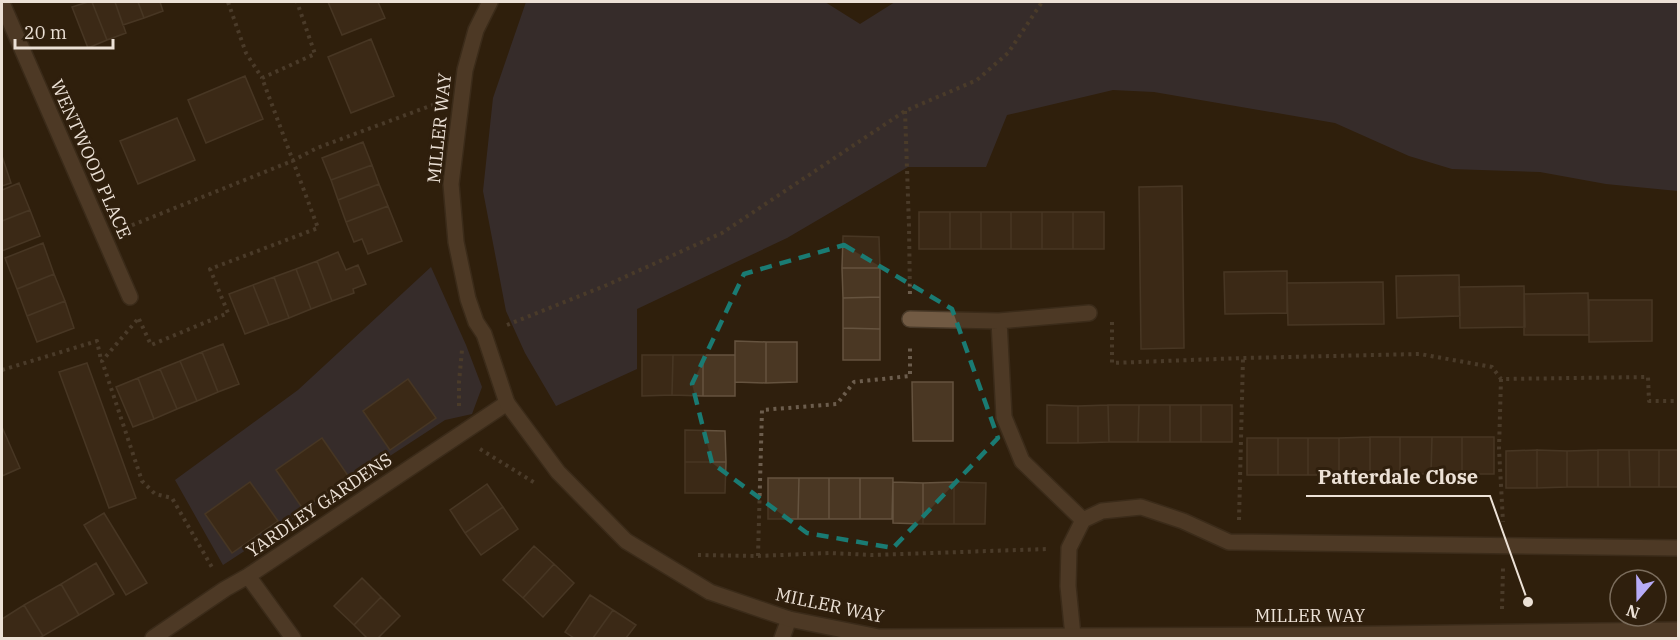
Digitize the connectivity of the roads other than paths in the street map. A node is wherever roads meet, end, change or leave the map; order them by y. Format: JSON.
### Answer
{"nodes":[{"id":1,"x":490,"y":2,"type":"edge"},
{"id":2,"x":2,"y":3,"type":"edge"},
{"id":3,"x":130,"y":297,"type":"dead end"},
{"id":4,"x":1089,"y":313,"type":"road end"},
{"id":5,"x":910,"y":319,"type":"road end"},
{"id":6,"x":999,"y":321,"type":"junction"},
{"id":7,"x":507,"y":403,"type":"junction"},
{"id":8,"x":1083,"y":520,"type":"junction"},
{"id":9,"x":1678,"y":548,"type":"edge"},
{"id":10,"x":248,"y":576,"type":"junction"},
{"id":11,"x":789,"y":619,"type":"junction"},
{"id":12,"x":1678,"y":630,"type":"edge"},
{"id":13,"x":1073,"y":636,"type":"junction"},
{"id":14,"x":153,"y":639,"type":"edge"},
{"id":15,"x":293,"y":639,"type":"edge"},
{"id":16,"x":782,"y":639,"type":"edge"}],
"edges":[{"from":1,"to":7,"type":"street","name":"MILLER WAY"},
{"from":2,"to":3,"type":"street","name":"WENTWOOD PLACE"},
{"from":4,"to":6,"type":"street"},
{"from":5,"to":6,"type":"street"},
{"from":6,"to":8,"type":"street"},
{"from":7,"to":10,"type":"street","name":"YARDLEY GARDENS"},
{"from":7,"to":11,"type":"street","name":"MILLER WAY"},
{"from":8,"to":9,"type":"street"},
{"from":8,"to":13,"type":"street"},
{"from":10,"to":14,"type":"street","name":"YARDLEY GARDENS"},
{"from":10,"to":15,"type":"street"},
{"from":11,"to":13,"type":"street","name":"MILLER WAY"},
{"from":11,"to":16,"type":"street"},
{"from":12,"to":13,"type":"street","name":"MILLER WAY"}]}
